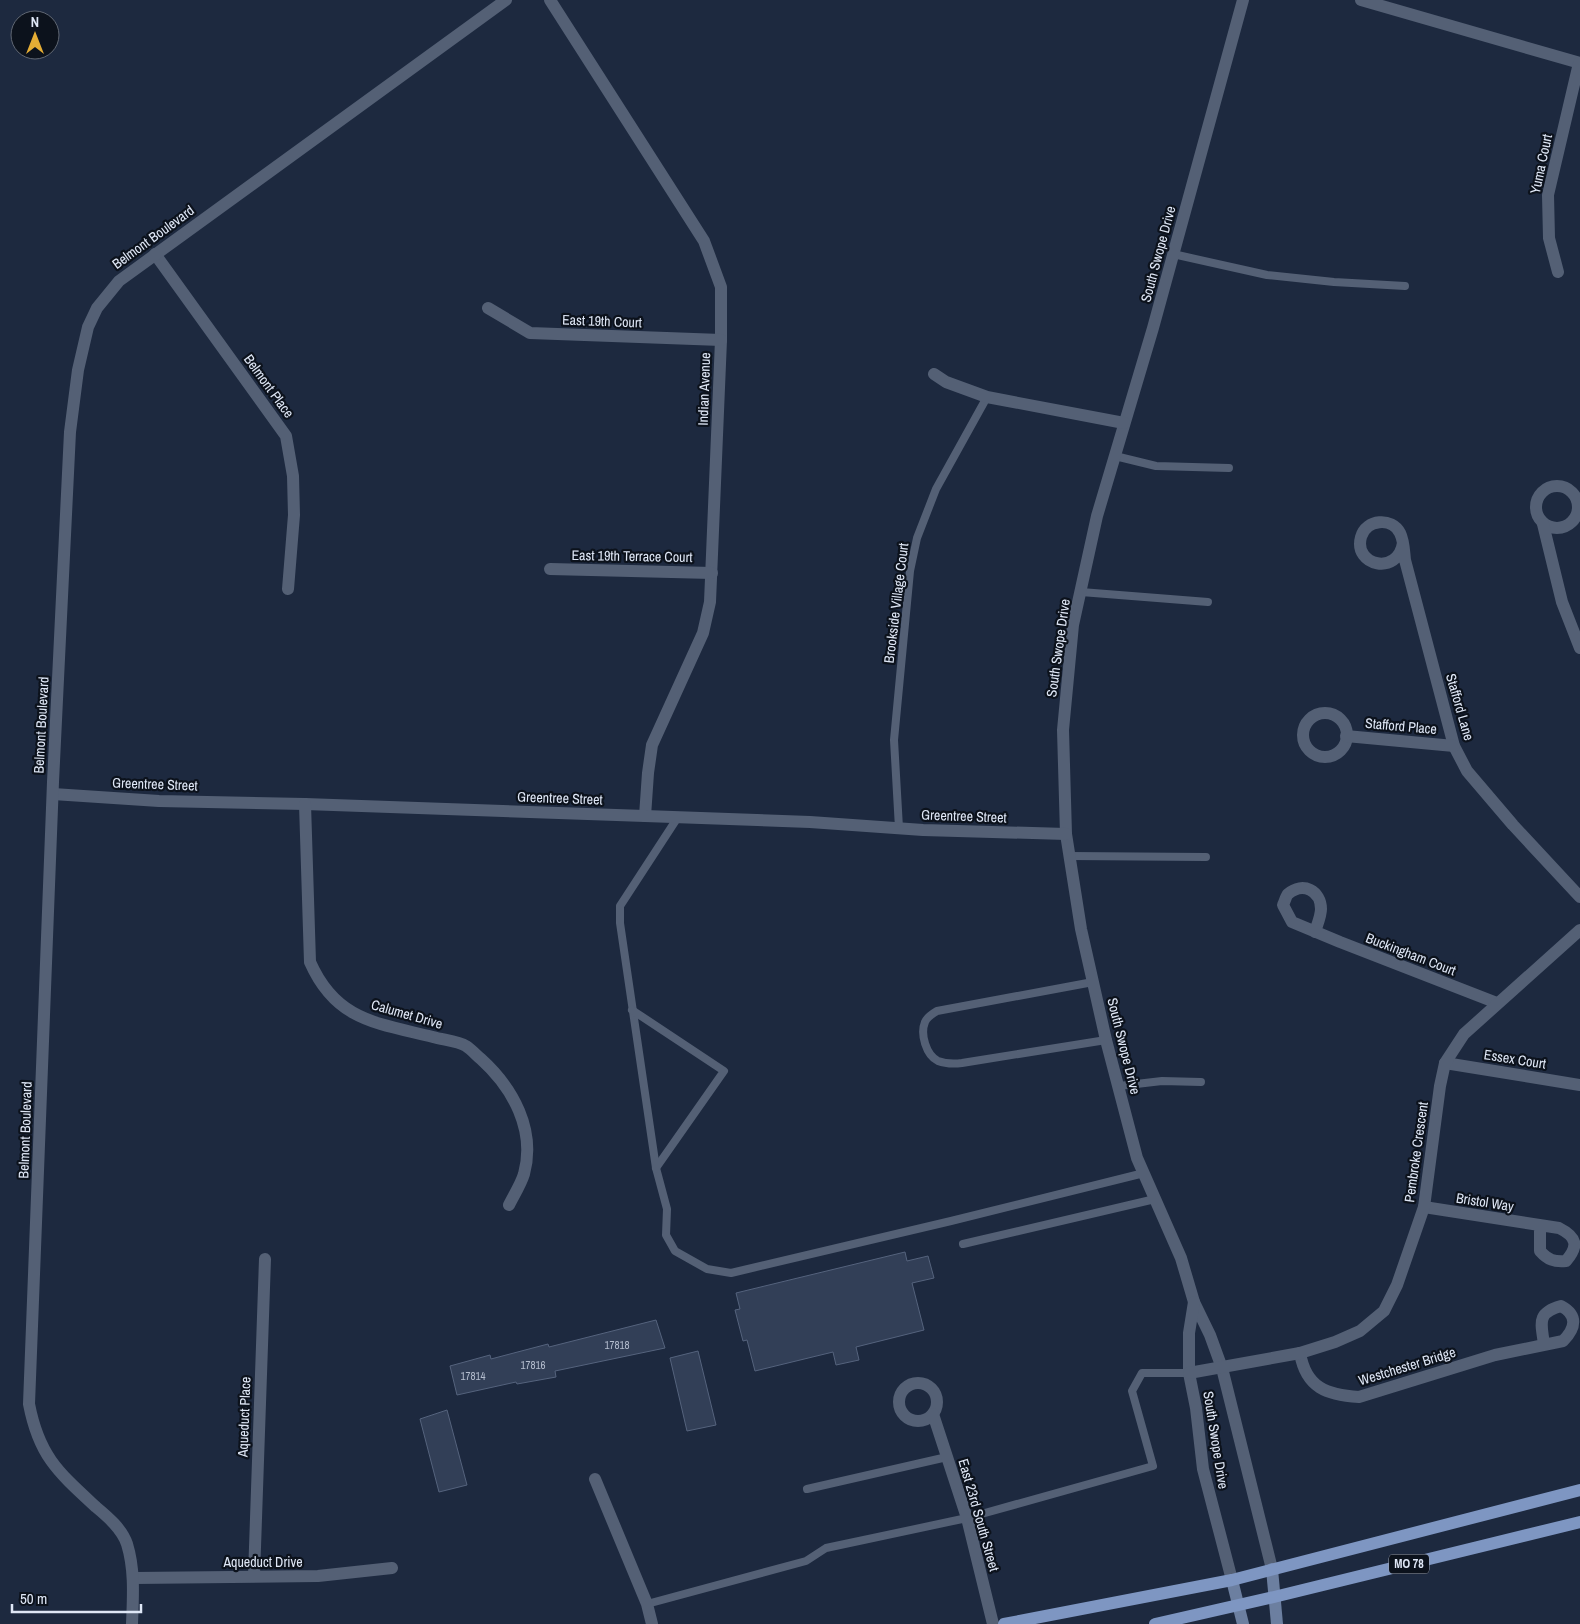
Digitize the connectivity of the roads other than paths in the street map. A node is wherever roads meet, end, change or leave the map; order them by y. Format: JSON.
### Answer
{"nodes":[{"id":1,"x":506,"y":0,"type":"edge"},
{"id":2,"x":550,"y":0,"type":"edge"},
{"id":3,"x":1243,"y":0,"type":"edge"},
{"id":4,"x":1361,"y":0,"type":"edge"},
{"id":5,"x":1580,"y":63,"type":"edge"},
{"id":6,"x":155,"y":254,"type":"junction"},
{"id":7,"x":1173,"y":254,"type":"junction"},
{"id":8,"x":1558,"y":272,"type":"dead end"},
{"id":9,"x":1405,"y":286,"type":"dead end"},
{"id":10,"x":488,"y":308,"type":"dead end"},
{"id":11,"x":721,"y":340,"type":"junction"},
{"id":12,"x":934,"y":374,"type":"dead end"},
{"id":13,"x":987,"y":397,"type":"junction"},
{"id":14,"x":1124,"y":423,"type":"junction"},
{"id":15,"x":1115,"y":456,"type":"junction"},
{"id":16,"x":1229,"y":468,"type":"dead end"},
{"id":17,"x":1543,"y":524,"type":"dead end"},
{"id":18,"x":1403,"y":543,"type":"dead end"},
{"id":19,"x":550,"y":569,"type":"dead end"},
{"id":20,"x":712,"y":573,"type":"junction"},
{"id":21,"x":288,"y":589,"type":"dead end"},
{"id":22,"x":1080,"y":592,"type":"junction"},
{"id":23,"x":1208,"y":602,"type":"dead end"},
{"id":24,"x":1580,"y":648,"type":"edge"},
{"id":25,"x":1346,"y":736,"type":"dead end"},
{"id":26,"x":1454,"y":746,"type":"junction"},
{"id":27,"x":53,"y":794,"type":"junction"},
{"id":28,"x":305,"y":804,"type":"junction"},
{"id":29,"x":645,"y":816,"type":"junction"},
{"id":30,"x":678,"y":818,"type":"junction"},
{"id":31,"x":899,"y":828,"type":"junction"},
{"id":32,"x":1066,"y":834,"type":"junction"},
{"id":33,"x":1070,"y":856,"type":"junction"},
{"id":34,"x":1206,"y":857,"type":"dead end"},
{"id":35,"x":1580,"y":897,"type":"edge"},
{"id":36,"x":1580,"y":930,"type":"edge"},
{"id":37,"x":1315,"y":932,"type":"dead end"},
{"id":38,"x":1093,"y":982,"type":"junction"},
{"id":39,"x":1497,"y":1004,"type":"junction"},
{"id":40,"x":632,"y":1010,"type":"junction"},
{"id":41,"x":1106,"y":1040,"type":"junction"},
{"id":42,"x":1445,"y":1063,"type":"junction"},
{"id":43,"x":1201,"y":1082,"type":"dead end"},
{"id":44,"x":1580,"y":1085,"type":"edge"},
{"id":45,"x":1119,"y":1086,"type":"junction"},
{"id":46,"x":656,"y":1168,"type":"junction"},
{"id":47,"x":1144,"y":1173,"type":"junction"},
{"id":48,"x":1156,"y":1199,"type":"junction"},
{"id":49,"x":509,"y":1205,"type":"dead end"},
{"id":50,"x":1424,"y":1207,"type":"junction"},
{"id":51,"x":1540,"y":1225,"type":"dead end"},
{"id":52,"x":963,"y":1244,"type":"dead end"},
{"id":53,"x":265,"y":1259,"type":"dead end"},
{"id":54,"x":1194,"y":1302,"type":"junction"},
{"id":55,"x":1544,"y":1345,"type":"dead end"},
{"id":56,"x":1300,"y":1353,"type":"junction"},
{"id":57,"x":1222,"y":1368,"type":"junction"},
{"id":58,"x":1189,"y":1373,"type":"junction"},
{"id":59,"x":933,"y":1414,"type":"dead end"},
{"id":60,"x":947,"y":1457,"type":"junction"},
{"id":61,"x":595,"y":1479,"type":"dead end"},
{"id":62,"x":807,"y":1489,"type":"dead end"},
{"id":63,"x":1580,"y":1490,"type":"edge"},
{"id":64,"x":967,"y":1518,"type":"junction"},
{"id":65,"x":1580,"y":1522,"type":"edge"},
{"id":66,"x":392,"y":1568,"type":"dead end"},
{"id":67,"x":1272,"y":1569,"type":"junction"},
{"id":68,"x":254,"y":1576,"type":"junction"},
{"id":69,"x":134,"y":1578,"type":"junction"},
{"id":70,"x":1232,"y":1580,"type":"junction"},
{"id":71,"x":1274,"y":1597,"type":"junction"},
{"id":72,"x":647,"y":1604,"type":"junction"},
{"id":73,"x":1238,"y":1605,"type":"junction"},
{"id":74,"x":132,"y":1624,"type":"edge"},
{"id":75,"x":652,"y":1624,"type":"edge"},
{"id":76,"x":993,"y":1624,"type":"edge"},
{"id":77,"x":1004,"y":1624,"type":"edge"},
{"id":78,"x":1155,"y":1624,"type":"edge"},
{"id":79,"x":1242,"y":1624,"type":"edge"},
{"id":80,"x":1277,"y":1624,"type":"edge"}],
"edges":[{"from":1,"to":6,"type":"street","name":"Belmont Boulevard"},
{"from":2,"to":11,"type":"street","name":"Indian Avenue"},
{"from":3,"to":7,"type":"street","name":"South Swope Drive"},
{"from":4,"to":5,"type":"street"},
{"from":5,"to":8,"type":"street","name":"Yuma Court"},
{"from":6,"to":21,"type":"street","name":"Belmont Place"},
{"from":6,"to":27,"type":"street","name":"Belmont Boulevard"},
{"from":7,"to":9,"type":"lane"},
{"from":7,"to":14,"type":"street","name":"South Swope Drive"},
{"from":10,"to":11,"type":"street","name":"East 19th Court"},
{"from":11,"to":20,"type":"street","name":"Indian Avenue"},
{"from":12,"to":13,"type":"street"},
{"from":13,"to":14,"type":"street"},
{"from":13,"to":31,"type":"lane","name":"Brookside Village Court"},
{"from":14,"to":15,"type":"street","name":"South Swope Drive"},
{"from":15,"to":16,"type":"lane"},
{"from":15,"to":22,"type":"street","name":"South Swope Drive"},
{"from":17,"to":24,"type":"street"},
{"from":18,"to":26,"type":"street","name":"Stafford Lane"},
{"from":19,"to":20,"type":"street","name":"East 19th Terrace Court"},
{"from":20,"to":29,"type":"street","name":"Indian Avenue"},
{"from":22,"to":23,"type":"lane"},
{"from":22,"to":32,"type":"street","name":"South Swope Drive"},
{"from":25,"to":26,"type":"street","name":"Stafford Place"},
{"from":26,"to":35,"type":"street","name":"Stafford Lane"},
{"from":27,"to":28,"type":"street","name":"Greentree Street"},
{"from":27,"to":69,"type":"street","name":"Belmont Boulevard"},
{"from":28,"to":29,"type":"street","name":"Greentree Street"},
{"from":28,"to":49,"type":"street","name":"Calumet Drive"},
{"from":29,"to":30,"type":"street","name":"Greentree Street"},
{"from":30,"to":31,"type":"street","name":"Greentree Street"},
{"from":30,"to":40,"type":"lane"},
{"from":31,"to":32,"type":"street","name":"Greentree Street"},
{"from":32,"to":33,"type":"street","name":"South Swope Drive"},
{"from":33,"to":34,"type":"lane"},
{"from":33,"to":38,"type":"street","name":"South Swope Drive"},
{"from":36,"to":39,"type":"street","name":"Pembroke Crescent"},
{"from":37,"to":39,"type":"street","name":"Buckingham Court"},
{"from":38,"to":41,"type":"street","name":"South Swope Drive"},
{"from":38,"to":41,"type":"lane"},
{"from":39,"to":42,"type":"street","name":"Pembroke Crescent"},
{"from":40,"to":46,"type":"lane"},
{"from":40,"to":46,"type":"lane"},
{"from":41,"to":45,"type":"street","name":"South Swope Drive"},
{"from":42,"to":44,"type":"street","name":"Essex Court"},
{"from":42,"to":50,"type":"street","name":"Pembroke Crescent"},
{"from":43,"to":45,"type":"lane"},
{"from":45,"to":47,"type":"street","name":"South Swope Drive"},
{"from":46,"to":47,"type":"lane"},
{"from":47,"to":48,"type":"street","name":"South Swope Drive"},
{"from":48,"to":52,"type":"lane"},
{"from":48,"to":54,"type":"street","name":"South Swope Drive"},
{"from":50,"to":51,"type":"street","name":"Bristol Way"},
{"from":50,"to":56,"type":"street","name":"Pembroke Crescent"},
{"from":53,"to":68,"type":"street","name":"Aqueduct Place"},
{"from":54,"to":57,"type":"street","name":"South Swope Drive"},
{"from":54,"to":58,"type":"street","name":"South Swope Drive"},
{"from":55,"to":56,"type":"street","name":"Westchester Bridge"},
{"from":56,"to":57,"type":"street","name":"Pembroke Crescent"},
{"from":57,"to":58,"type":"street","name":"Pembroke Crescent"},
{"from":57,"to":67,"type":"street","name":"South Swope Drive"},
{"from":58,"to":64,"type":"lane"},
{"from":58,"to":70,"type":"street","name":"South Swope Drive"},
{"from":59,"to":60,"type":"street","name":"East 23rd South Street"},
{"from":60,"to":62,"type":"lane"},
{"from":60,"to":64,"type":"street","name":"East 23rd South Street"},
{"from":61,"to":72,"type":"street"},
{"from":63,"to":67,"type":"main road","number":"MO 78"},
{"from":64,"to":72,"type":"lane"},
{"from":64,"to":76,"type":"street","name":"East 23rd South Street"},
{"from":65,"to":71,"type":"main road","number":"MO 78"},
{"from":66,"to":68,"type":"street","name":"Aqueduct Drive"},
{"from":67,"to":70,"type":"main road","number":"MO 78"},
{"from":67,"to":71,"type":"street"},
{"from":68,"to":69,"type":"street","name":"Aqueduct Drive"},
{"from":69,"to":74,"type":"street","name":"Belmont Boulevard"},
{"from":70,"to":73,"type":"street"},
{"from":70,"to":77,"type":"main road","number":"MO 78"},
{"from":71,"to":73,"type":"main road","number":"MO 78"},
{"from":71,"to":80,"type":"street"},
{"from":72,"to":75,"type":"street"},
{"from":73,"to":78,"type":"main road","number":"MO 78"},
{"from":73,"to":79,"type":"street"}]}
